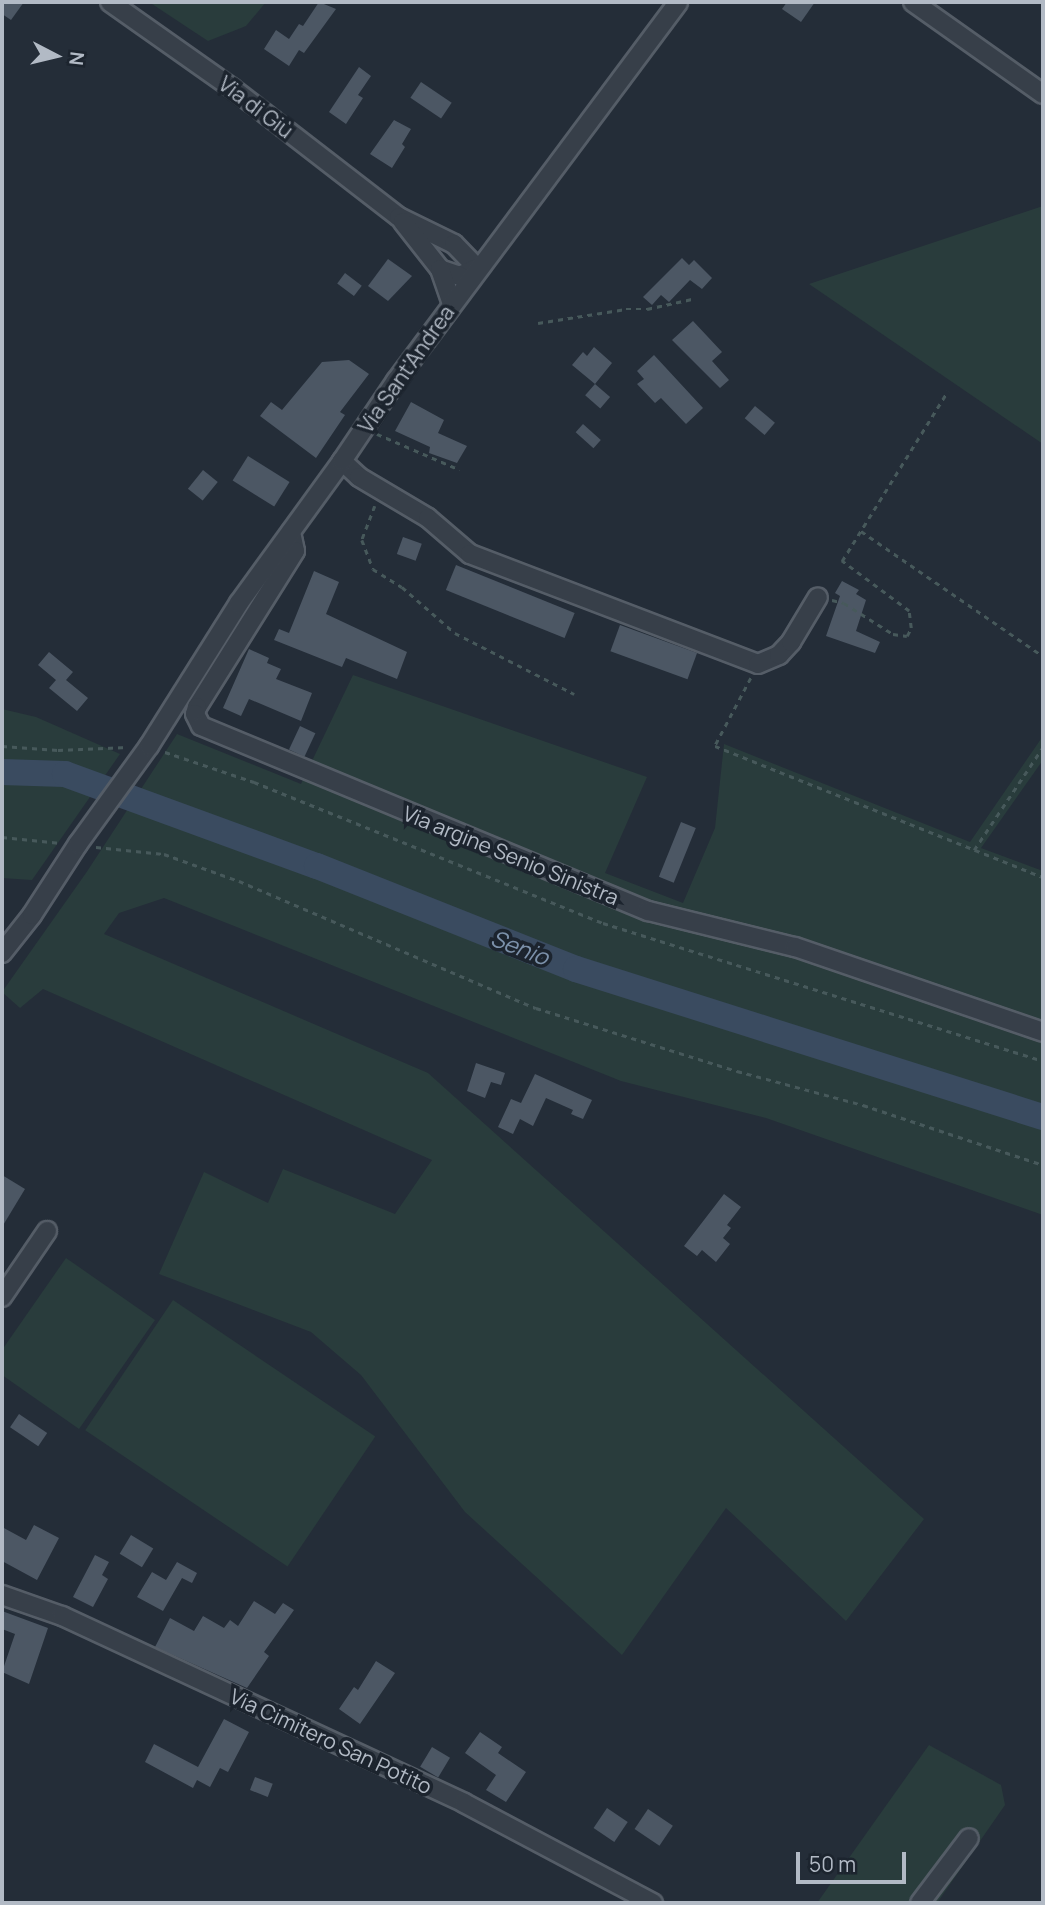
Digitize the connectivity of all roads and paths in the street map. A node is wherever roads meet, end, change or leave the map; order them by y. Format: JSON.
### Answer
{"nodes":[{"id":1,"x":110,"y":2,"type":"edge"},
{"id":2,"x":678,"y":2,"type":"edge"},
{"id":3,"x":913,"y":2,"type":"edge"},
{"id":4,"x":1043,"y":94,"type":"edge"},
{"id":5,"x":398,"y":217,"type":"junction"},
{"id":6,"x":454,"y":244,"type":"junction"},
{"id":7,"x":497,"y":244,"type":"junction"},
{"id":8,"x":477,"y":268,"type":"junction"},
{"id":9,"x":440,"y":269,"type":"junction"},
{"id":10,"x":692,"y":299,"type":"dead end"},
{"id":11,"x":452,"y":303,"type":"junction"},
{"id":12,"x":538,"y":323,"type":"dead end"},
{"id":13,"x":948,"y":391,"type":"dead end"},
{"id":14,"x":365,"y":427,"type":"junction"},
{"id":15,"x":342,"y":461,"type":"junction"},
{"id":16,"x":460,"y":470,"type":"dead end"},
{"id":17,"x":381,"y":490,"type":"junction"},
{"id":18,"x":861,"y":531,"type":"junction"},
{"id":19,"x":291,"y":532,"type":"junction"},
{"id":20,"x":818,"y":597,"type":"joint"},
{"id":21,"x":1043,"y":656,"type":"edge"},
{"id":22,"x":758,"y":664,"type":"junction"},
{"id":23,"x":574,"y":694,"type":"dead end"},
{"id":24,"x":2,"y":746,"type":"edge"},
{"id":25,"x":149,"y":746,"type":"junction"},
{"id":26,"x":1043,"y":747,"type":"edge"},
{"id":27,"x":2,"y":837,"type":"edge"},
{"id":28,"x":78,"y":844,"type":"junction"},
{"id":29,"x":974,"y":850,"type":"junction"},
{"id":30,"x":1043,"y":877,"type":"edge"},
{"id":31,"x":2,"y":953,"type":"edge"},
{"id":32,"x":1043,"y":1032,"type":"edge"},
{"id":33,"x":1043,"y":1061,"type":"edge"},
{"id":34,"x":1043,"y":1165,"type":"edge"},
{"id":35,"x":47,"y":1231,"type":"dead end"},
{"id":36,"x":2,"y":1297,"type":"edge"},
{"id":37,"x":2,"y":1595,"type":"edge"},
{"id":38,"x":969,"y":1838,"type":"dead end"},
{"id":39,"x":653,"y":1903,"type":"edge"},
{"id":40,"x":920,"y":1903,"type":"edge"}],
"edges":[{"from":1,"to":5,"type":"street","name":"Via di Giù"},
{"from":2,"to":7,"type":"street","name":"Via Sant'Andrea"},
{"from":3,"to":4,"type":"street"},
{"from":5,"to":6,"type":"street","name":"Via di Giù"},
{"from":5,"to":9,"type":"street","name":"Via di Giù"},
{"from":6,"to":7,"type":"street","name":"Via di Giù"},
{"from":6,"to":8,"type":"street","name":"Via di Giù"},
{"from":7,"to":8,"type":"street","name":"Via Sant'Andrea"},
{"from":8,"to":9,"type":"street"},
{"from":8,"to":11,"type":"street","name":"Via Sant'Andrea"},
{"from":9,"to":11,"type":"street","name":"Via di Giù"},
{"from":10,"to":12,"type":"path"},
{"from":11,"to":14,"type":"street","name":"Via Sant'Andrea"},
{"from":13,"to":18,"type":"path"},
{"from":14,"to":15,"type":"street","name":"Via Sant'Andrea"},
{"from":14,"to":16,"type":"path"},
{"from":15,"to":17,"type":"street"},
{"from":15,"to":19,"type":"street","name":"Via Sant'Andrea"},
{"from":17,"to":22,"type":"street"},
{"from":17,"to":23,"type":"path"},
{"from":18,"to":20,"type":"path"},
{"from":18,"to":21,"type":"path"},
{"from":19,"to":25,"type":"street","name":"Via Sant'Andrea"},
{"from":19,"to":32,"type":"street","name":"Via argine Senio Sinistra"},
{"from":20,"to":22,"type":"street"},
{"from":22,"to":29,"type":"path"},
{"from":24,"to":25,"type":"path"},
{"from":25,"to":28,"type":"street","name":"Via Sant'Andrea"},
{"from":25,"to":33,"type":"path"},
{"from":26,"to":29,"type":"path"},
{"from":27,"to":28,"type":"path"},
{"from":28,"to":31,"type":"street","name":"Via Sant'Andrea"},
{"from":28,"to":34,"type":"path"},
{"from":29,"to":30,"type":"path"},
{"from":35,"to":36,"type":"street"},
{"from":37,"to":39,"type":"street","name":"Via Cimitero San Potito"},
{"from":38,"to":40,"type":"street"}]}
